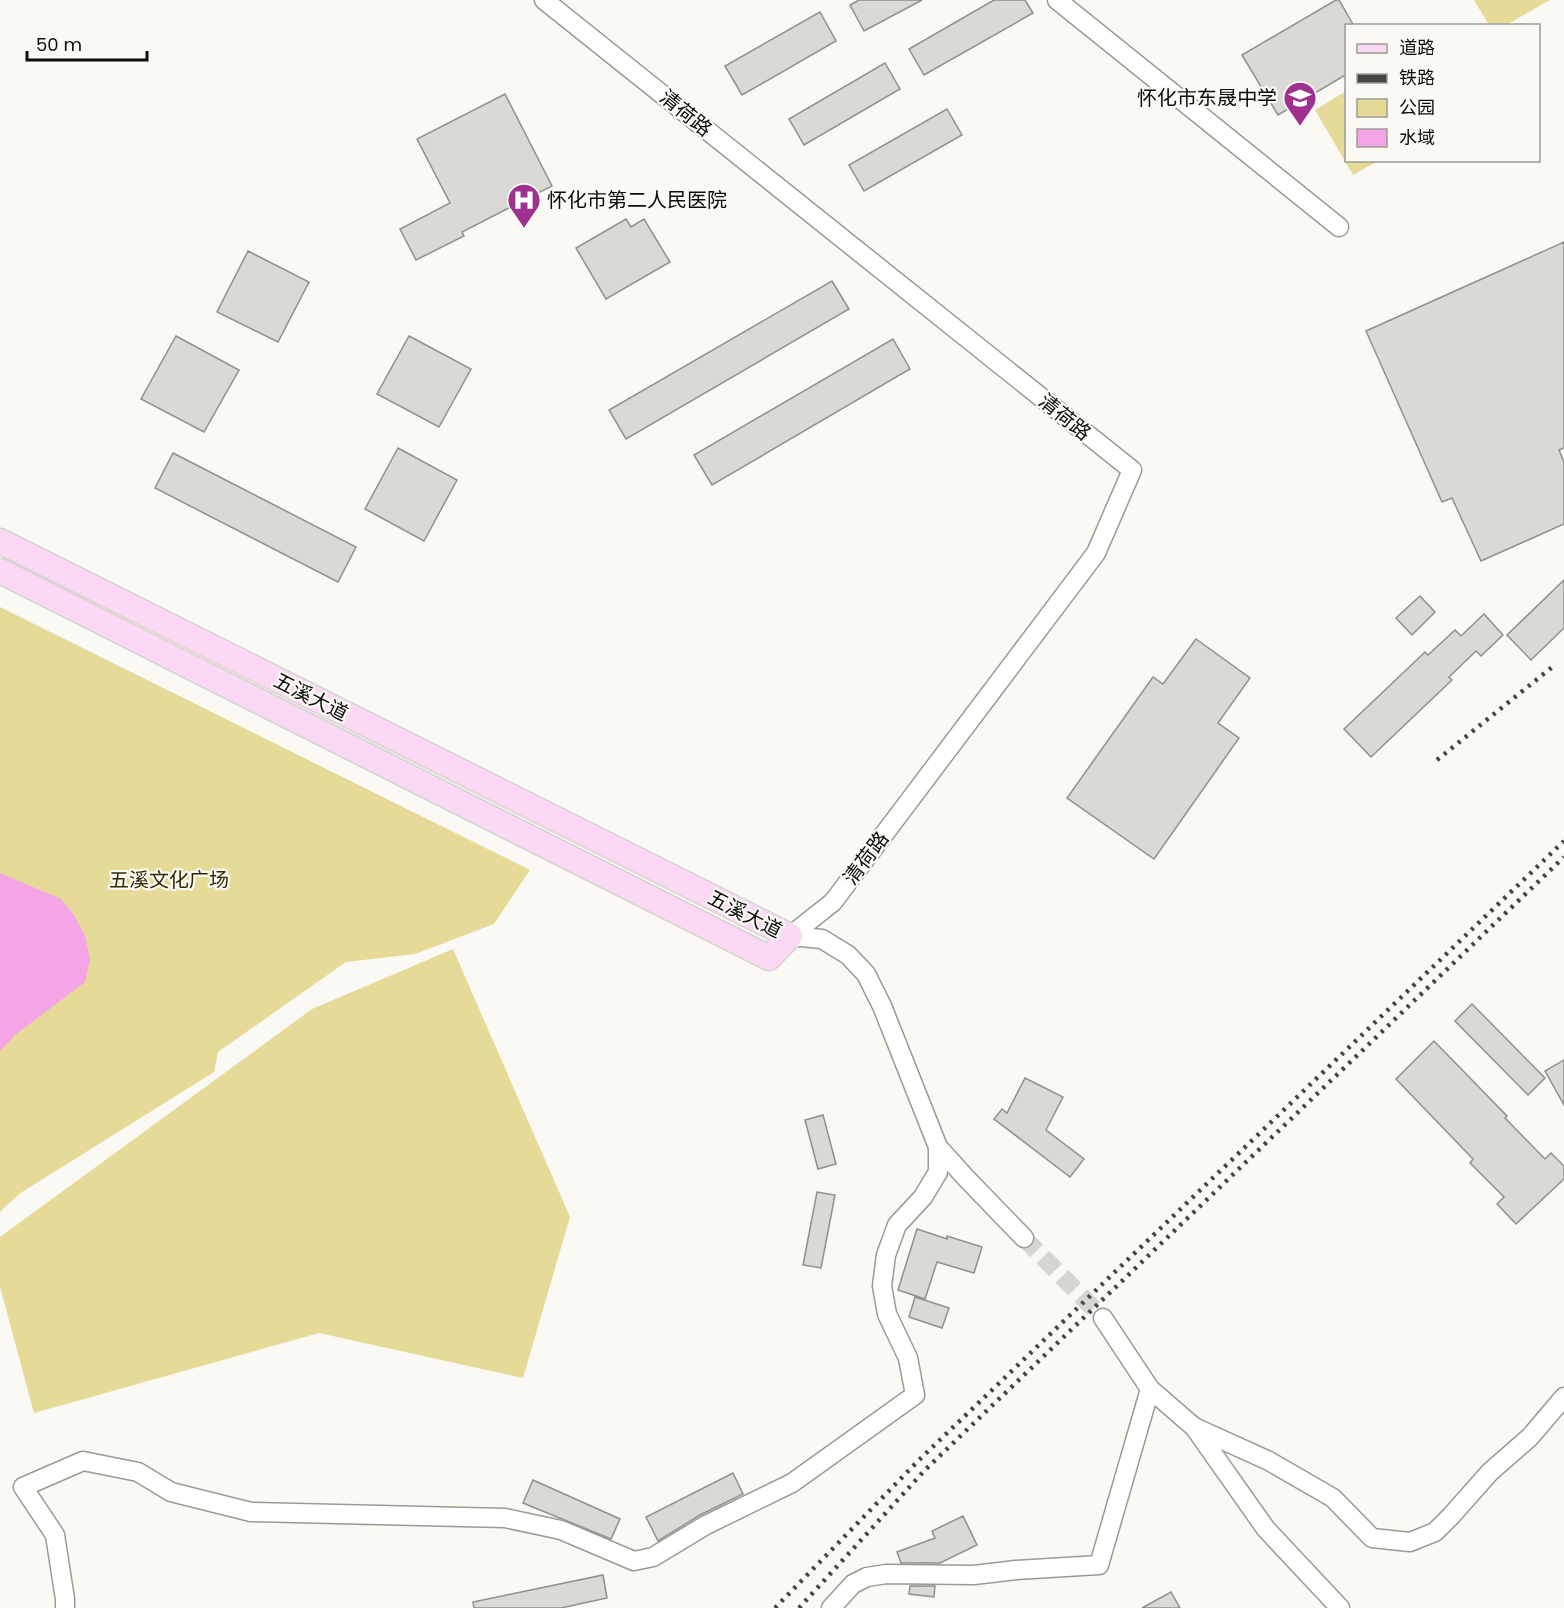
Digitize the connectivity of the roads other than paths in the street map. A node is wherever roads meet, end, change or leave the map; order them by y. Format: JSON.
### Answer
{"nodes":[{"id":1,"x":544,"y":0,"type":"edge"},
{"id":2,"x":1057,"y":0,"type":"edge"},
{"id":3,"x":1339,"y":227,"type":"dead end"},
{"id":4,"x":0,"y":541,"type":"edge"},
{"id":5,"x":0,"y":571,"type":"edge"},
{"id":6,"x":790,"y":936,"type":"junction"},
{"id":7,"x":938,"y":1147,"type":"junction"},
{"id":8,"x":1024,"y":1238,"type":"tunnel mouth"},
{"id":9,"x":1103,"y":1318,"type":"tunnel mouth"},
{"id":10,"x":1150,"y":1389,"type":"junction"},
{"id":11,"x":1564,"y":1397,"type":"edge"},
{"id":12,"x":1194,"y":1427,"type":"junction"},
{"id":13,"x":65,"y":1608,"type":"edge"},
{"id":14,"x":831,"y":1608,"type":"edge"},
{"id":15,"x":1340,"y":1608,"type":"edge"}],
"edges":[{"from":1,"to":6,"type":"street","name":"清荷路"},
{"from":2,"to":3,"type":"street"},
{"from":4,"to":6,"type":"main road","name":"五溪大道"},
{"from":5,"to":6,"type":"main road","name":"五溪大道"},
{"from":6,"to":7,"type":"street"},
{"from":7,"to":8,"type":"street"},
{"from":7,"to":13,"type":"street"},
{"from":9,"to":10,"type":"street"},
{"from":10,"to":12,"type":"street"},
{"from":10,"to":14,"type":"street"},
{"from":11,"to":12,"type":"street"},
{"from":12,"to":15,"type":"street"}]}
